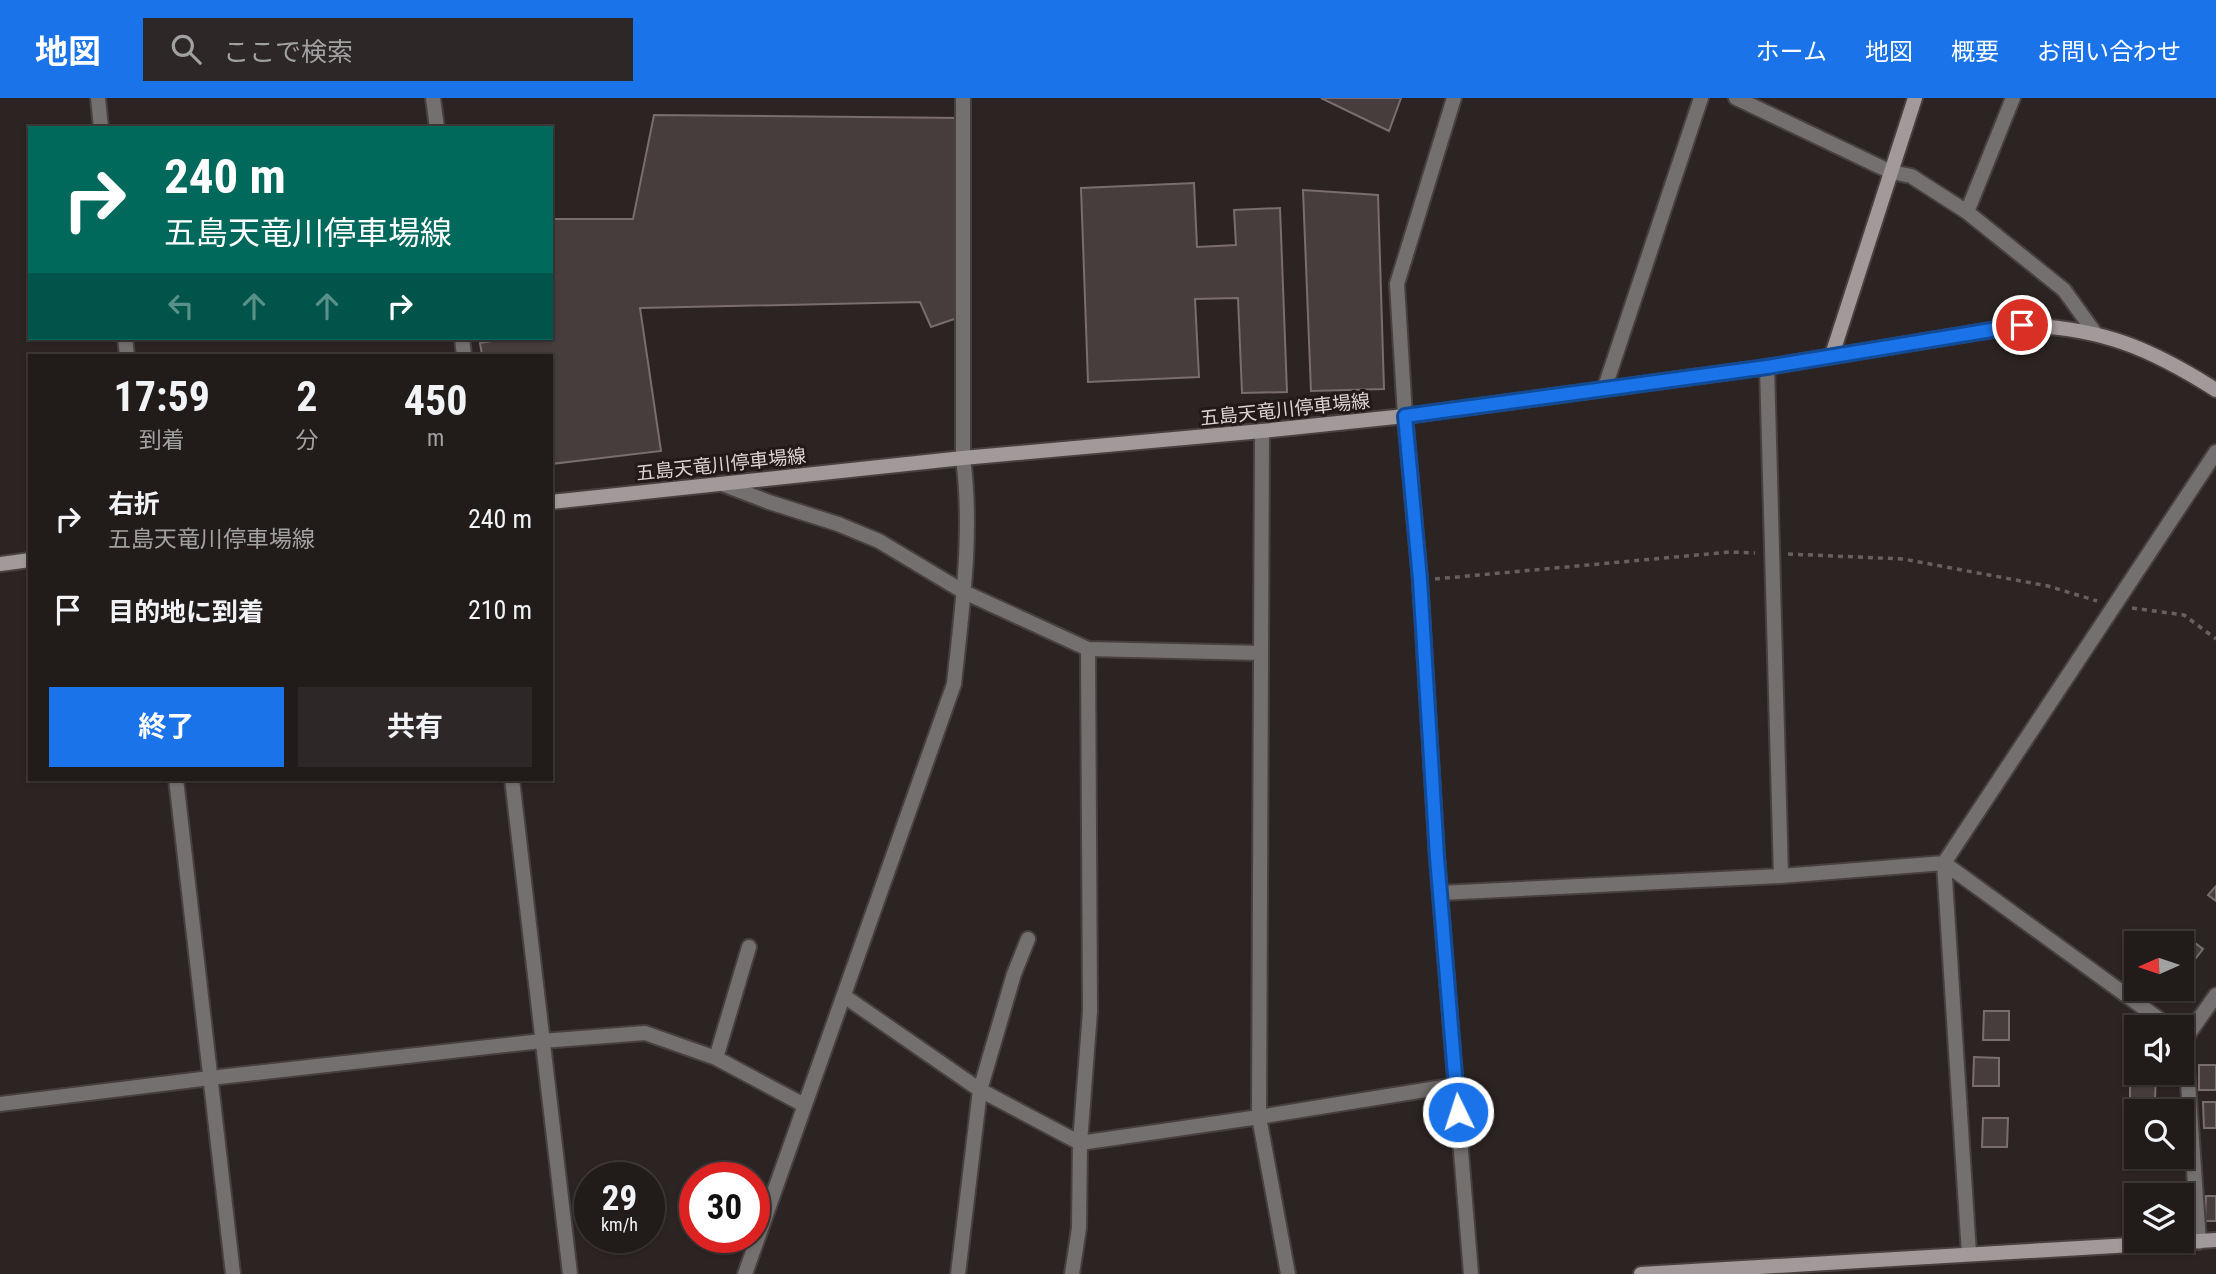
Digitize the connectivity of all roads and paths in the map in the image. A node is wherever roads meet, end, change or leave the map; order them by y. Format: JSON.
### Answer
{"nodes":[{"id":1,"x":98,"y":98,"type":"edge"},
{"id":2,"x":433,"y":98,"type":"edge"},
{"id":3,"x":963,"y":98,"type":"edge"},
{"id":4,"x":1454,"y":98,"type":"edge"},
{"id":5,"x":1701,"y":98,"type":"edge"},
{"id":6,"x":1736,"y":98,"type":"edge"},
{"id":7,"x":1915,"y":98,"type":"edge"},
{"id":8,"x":2013,"y":98,"type":"edge"},
{"id":9,"x":101,"y":126,"type":"edge"},
{"id":10,"x":437,"y":126,"type":"edge"},
{"id":11,"x":1891,"y":172,"type":"junction"},
{"id":12,"x":1967,"y":212,"type":"junction"},
{"id":13,"x":2095,"y":333,"type":"junction"},
{"id":14,"x":1832,"y":355,"type":"junction"},
{"id":15,"x":1767,"y":367,"type":"junction"},
{"id":16,"x":1605,"y":387,"type":"junction"},
{"id":17,"x":2216,"y":390,"type":"edge"},
{"id":18,"x":1405,"y":416,"type":"junction"},
{"id":19,"x":1262,"y":431,"type":"junction"},
{"id":20,"x":2216,"y":452,"type":"edge"},
{"id":21,"x":963,"y":458,"type":"junction"},
{"id":22,"x":722,"y":484,"type":"junction"},
{"id":23,"x":553,"y":502,"type":"edge"},
{"id":24,"x":1772,"y":554,"type":"junction"},
{"id":25,"x":28,"y":560,"type":"edge"},
{"id":26,"x":0,"y":564,"type":"edge"},
{"id":27,"x":1420,"y":580,"type":"junction"},
{"id":28,"x":964,"y":592,"type":"junction"},
{"id":29,"x":2113,"y":606,"type":"junction"},
{"id":30,"x":2216,"y":639,"type":"edge"},
{"id":31,"x":1088,"y":649,"type":"junction"},
{"id":32,"x":1261,"y":653,"type":"junction"},
{"id":33,"x":176,"y":781,"type":"edge"},
{"id":34,"x":512,"y":781,"type":"edge"},
{"id":35,"x":1944,"y":863,"type":"junction"},
{"id":36,"x":1781,"y":876,"type":"junction"},
{"id":37,"x":1440,"y":892,"type":"junction"},
{"id":38,"x":1028,"y":939,"type":"dead end"},
{"id":39,"x":749,"y":947,"type":"dead end"},
{"id":40,"x":2216,"y":995,"type":"edge"},
{"id":41,"x":844,"y":996,"type":"junction"},
{"id":42,"x":2153,"y":1015,"type":"edge"},
{"id":43,"x":2194,"y":1024,"type":"edge"},
{"id":44,"x":542,"y":1041,"type":"junction"},
{"id":45,"x":716,"y":1058,"type":"junction"},
{"id":46,"x":210,"y":1078,"type":"junction"},
{"id":47,"x":1456,"y":1085,"type":"junction"},
{"id":48,"x":2188,"y":1085,"type":"edge"},
{"id":49,"x":980,"y":1090,"type":"junction"},
{"id":50,"x":0,"y":1104,"type":"edge"},
{"id":51,"x":804,"y":1105,"type":"junction"},
{"id":52,"x":1259,"y":1117,"type":"junction"},
{"id":53,"x":1080,"y":1143,"type":"junction"},
{"id":54,"x":2216,"y":1240,"type":"edge"},
{"id":55,"x":2199,"y":1242,"type":"junction"},
{"id":56,"x":1969,"y":1254,"type":"junction"},
{"id":57,"x":1672,"y":1273,"type":"edge"},
{"id":58,"x":233,"y":1274,"type":"edge"},
{"id":59,"x":570,"y":1274,"type":"edge"},
{"id":60,"x":744,"y":1274,"type":"edge"},
{"id":61,"x":958,"y":1274,"type":"edge"},
{"id":62,"x":1072,"y":1274,"type":"edge"},
{"id":63,"x":1288,"y":1274,"type":"edge"},
{"id":64,"x":1471,"y":1274,"type":"edge"},
{"id":65,"x":1641,"y":1274,"type":"edge"}],
"edges":[{"from":1,"to":9,"type":"street"},
{"from":2,"to":10,"type":"street"},
{"from":3,"to":21,"type":"street"},
{"from":4,"to":18,"type":"street"},
{"from":5,"to":16,"type":"street"},
{"from":6,"to":11,"type":"street"},
{"from":7,"to":11,"type":"main road"},
{"from":8,"to":12,"type":"street"},
{"from":11,"to":12,"type":"street"},
{"from":11,"to":14,"type":"main road"},
{"from":12,"to":13,"type":"street"},
{"from":13,"to":14,"type":"main road","name":"五島天竜川停車場線"},
{"from":13,"to":17,"type":"main road","name":"五島天竜川停車場線"},
{"from":14,"to":15,"type":"main road","name":"五島天竜川停車場線"},
{"from":15,"to":16,"type":"main road","name":"五島天竜川停車場線"},
{"from":15,"to":24,"type":"street"},
{"from":16,"to":18,"type":"main road","name":"五島天竜川停車場線"},
{"from":18,"to":19,"type":"main road","name":"五島天竜川停車場線"},
{"from":18,"to":27,"type":"street"},
{"from":19,"to":21,"type":"main road","name":"五島天竜川停車場線"},
{"from":19,"to":32,"type":"street"},
{"from":20,"to":29,"type":"street"},
{"from":21,"to":22,"type":"main road","name":"五島天竜川停車場線"},
{"from":21,"to":28,"type":"street"},
{"from":22,"to":23,"type":"main road","name":"五島天竜川停車場線"},
{"from":22,"to":28,"type":"street"},
{"from":24,"to":27,"type":"path"},
{"from":24,"to":29,"type":"path"},
{"from":24,"to":36,"type":"street"},
{"from":25,"to":26,"type":"main road"},
{"from":27,"to":37,"type":"street"},
{"from":28,"to":31,"type":"street"},
{"from":28,"to":41,"type":"street"},
{"from":29,"to":30,"type":"path"},
{"from":29,"to":35,"type":"street"},
{"from":31,"to":32,"type":"street"},
{"from":31,"to":53,"type":"street"},
{"from":32,"to":52,"type":"street"},
{"from":33,"to":46,"type":"street"},
{"from":34,"to":44,"type":"street"},
{"from":35,"to":36,"type":"street"},
{"from":35,"to":42,"type":"street"},
{"from":35,"to":56,"type":"street"},
{"from":36,"to":37,"type":"street"},
{"from":37,"to":47,"type":"street"},
{"from":38,"to":49,"type":"street"},
{"from":39,"to":45,"type":"street"},
{"from":40,"to":43,"type":"street"},
{"from":41,"to":49,"type":"street"},
{"from":41,"to":51,"type":"street"},
{"from":44,"to":45,"type":"street"},
{"from":44,"to":46,"type":"street"},
{"from":44,"to":59,"type":"street"},
{"from":45,"to":51,"type":"street"},
{"from":46,"to":50,"type":"street"},
{"from":46,"to":58,"type":"street"},
{"from":47,"to":52,"type":"street"},
{"from":47,"to":64,"type":"street"},
{"from":48,"to":55,"type":"street"},
{"from":49,"to":53,"type":"street"},
{"from":49,"to":61,"type":"street"},
{"from":51,"to":60,"type":"street"},
{"from":52,"to":53,"type":"street"},
{"from":52,"to":63,"type":"street"},
{"from":53,"to":62,"type":"street"},
{"from":54,"to":55,"type":"main road"},
{"from":55,"to":56,"type":"main road"},
{"from":56,"to":57,"type":"main road"},
{"from":57,"to":65,"type":"main road"}]}
